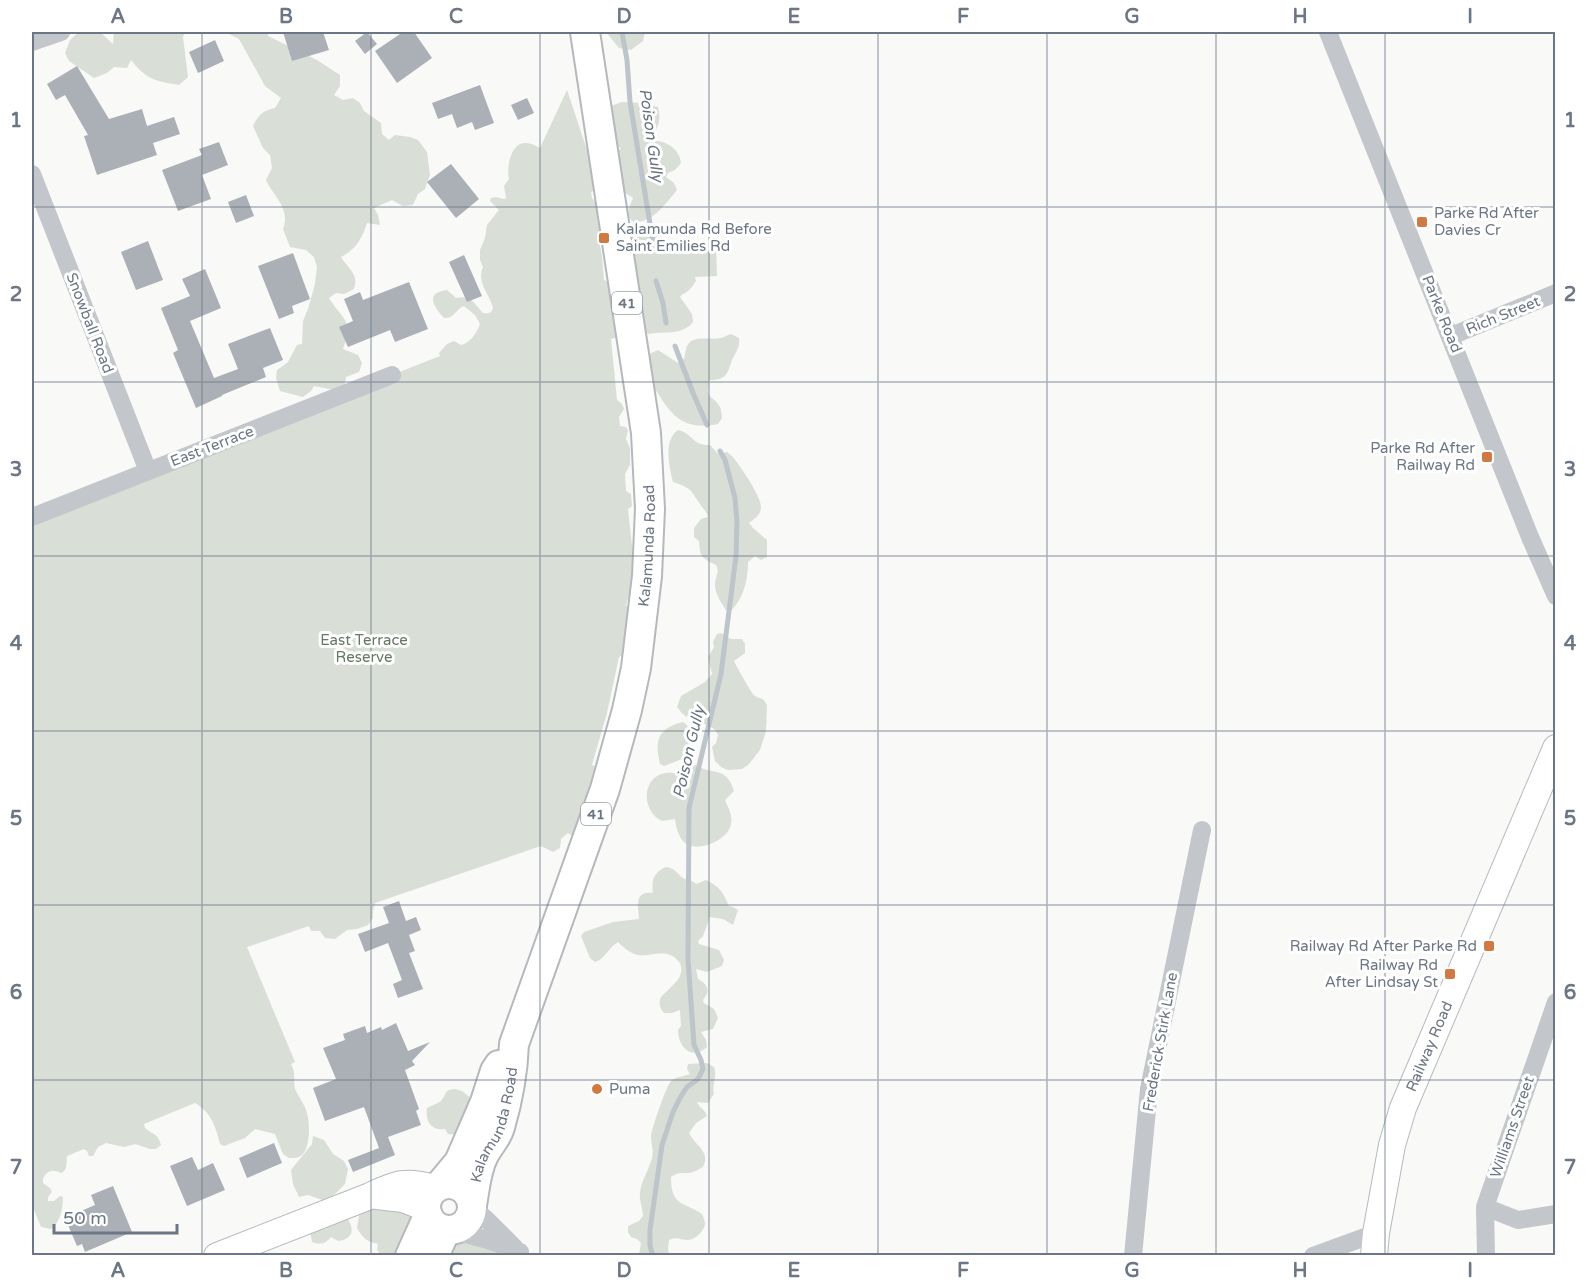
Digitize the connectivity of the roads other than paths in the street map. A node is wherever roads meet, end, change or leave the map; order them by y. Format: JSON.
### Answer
{"nodes":[{"id":1,"x":61,"y":32,"type":"edge"},
{"id":2,"x":585,"y":32,"type":"edge"},
{"id":3,"x":1328,"y":32,"type":"edge"},
{"id":4,"x":32,"y":42,"type":"edge"},
{"id":5,"x":32,"y":174,"type":"edge"},
{"id":6,"x":1556,"y":293,"type":"edge"},
{"id":7,"x":1451,"y":336,"type":"junction"},
{"id":8,"x":392,"y":375,"type":"dead end"},
{"id":9,"x":148,"y":471,"type":"junction"},
{"id":10,"x":32,"y":517,"type":"edge"},
{"id":11,"x":1556,"y":597,"type":"edge"},
{"id":12,"x":1556,"y":748,"type":"edge"},
{"id":13,"x":1202,"y":830,"type":"dead end"},
{"id":14,"x":1556,"y":1002,"type":"edge"},
{"id":15,"x":514,"y":1044,"type":"junction"},
{"id":16,"x":472,"y":1207,"type":"junction"},
{"id":17,"x":1485,"y":1208,"type":"junction"},
{"id":18,"x":437,"y":1210,"type":"junction"},
{"id":19,"x":1556,"y":1214,"type":"edge"},
{"id":20,"x":1375,"y":1244,"type":"edge"},
{"id":21,"x":521,"y":1254,"type":"edge"},
{"id":22,"x":217,"y":1256,"type":"edge"},
{"id":23,"x":410,"y":1256,"type":"edge"},
{"id":24,"x":434,"y":1256,"type":"edge"},
{"id":25,"x":1133,"y":1256,"type":"edge"},
{"id":26,"x":1313,"y":1256,"type":"edge"},
{"id":27,"x":1486,"y":1256,"type":"edge"}],
"edges":[{"from":1,"to":4,"type":"street"},
{"from":2,"to":15,"type":"main road","name":"Kalamunda Road","number":"41"},
{"from":3,"to":7,"type":"street","name":"Parke Road"},
{"from":5,"to":9,"type":"street","name":"Snowball Road"},
{"from":6,"to":7,"type":"street","name":"Rich Street"},
{"from":7,"to":11,"type":"street","name":"Parke Road"},
{"from":8,"to":9,"type":"street","name":"East Terrace"},
{"from":9,"to":10,"type":"street","name":"East Terrace"},
{"from":12,"to":20,"type":"street","name":"Railway Road"},
{"from":13,"to":25,"type":"street","name":"Frederick Stirk Lane"},
{"from":14,"to":17,"type":"street","name":"Williams Street"},
{"from":15,"to":16,"type":"main road","name":"Kalamunda Road","number":"41"},
{"from":15,"to":18,"type":"main road","name":"Kalamunda Road","number":"41"},
{"from":16,"to":18,"type":"main road","number":"41"},
{"from":16,"to":18,"type":"main road"},
{"from":16,"to":21,"type":"street"},
{"from":17,"to":19,"type":"street"},
{"from":17,"to":27,"type":"street","name":"Williams Street"},
{"from":18,"to":21,"type":"street"},
{"from":18,"to":22,"type":"street"},
{"from":18,"to":23,"type":"main road","name":"Kalamunda Road","number":"41"},
{"from":18,"to":24,"type":"main road","name":"Kalamunda Road","number":"41"},
{"from":20,"to":26,"type":"street"}]}
